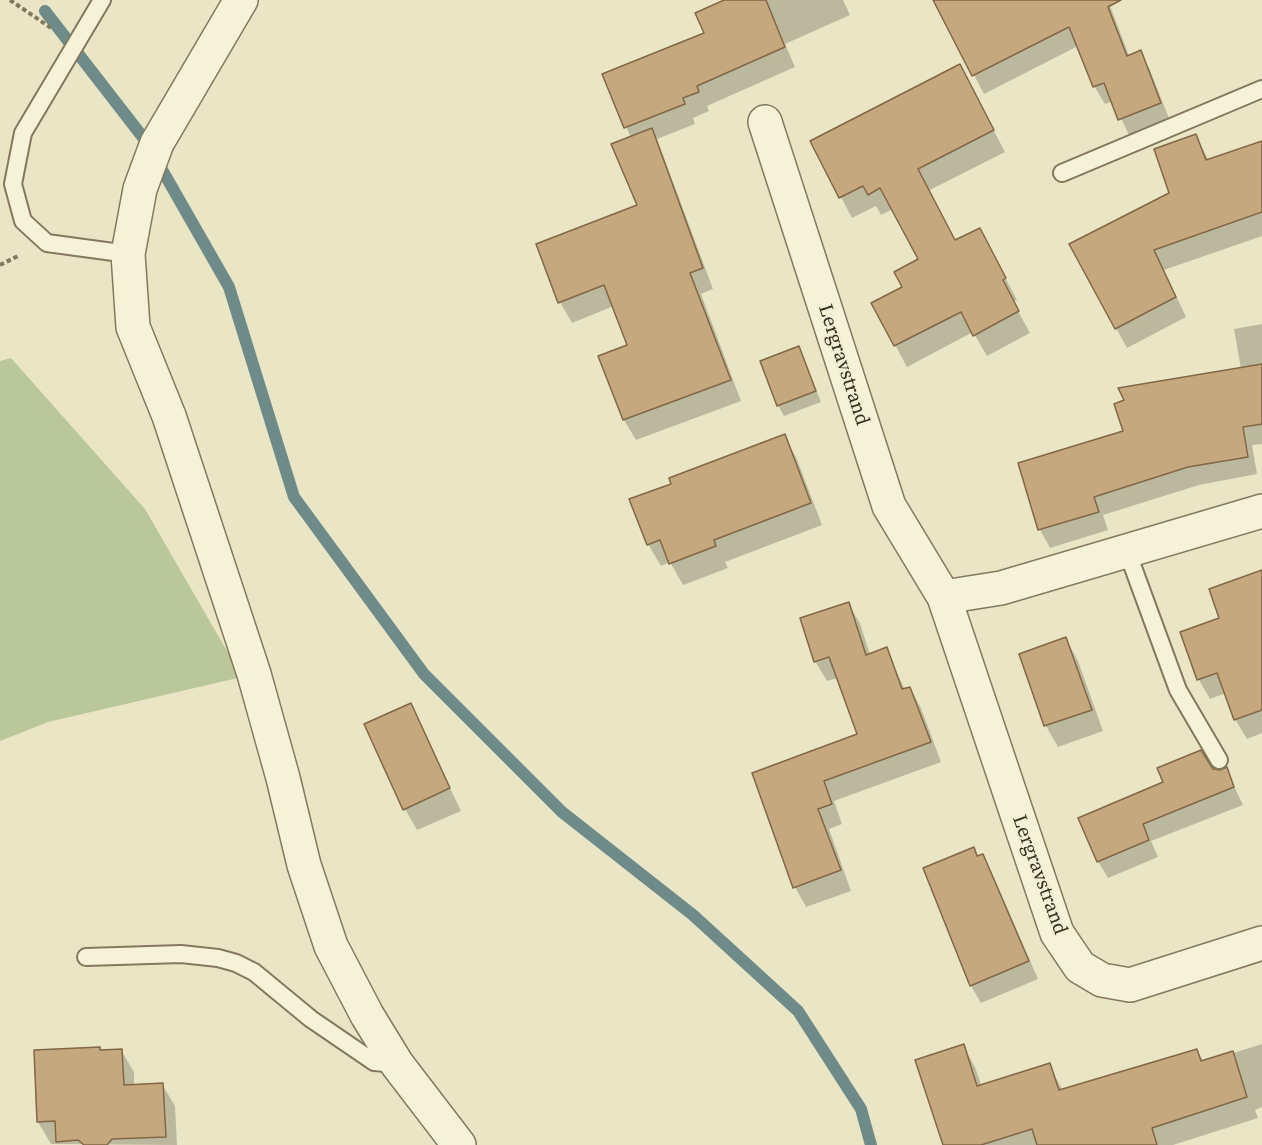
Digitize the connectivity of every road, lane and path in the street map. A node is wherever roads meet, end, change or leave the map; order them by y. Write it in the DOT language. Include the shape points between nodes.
graph roads {
  1 [pos="10,0"];
  2 [pos="102,0"];
  3 [pos="241,0"];
  4 [pos="51,28"];
  5 [pos="1262,90"];
  6 [pos="765,122"];
  7 [pos="1062,173"];
  8 [pos="128,254"];
  9 [pos="1262,511"];
  10 [pos="1142,547"];
  11 [pos="945,597"];
  12 [pos="1219,760"];
  13 [pos="1262,943"];
  14 [pos="86,957"];
  15 [pos="397,1064"];
  16 [pos="459,1145"];
  1 -- 4 [label="path"];
  2 -- 8 [label="lane" via="23,133 13,183 23,221 47,243"];
  3 -- 8 [label="street" via="157,143 140,189"];
  5 -- 7 [label="lane"];
  6 -- 11 [label="street, Lergravstrand" via="889,506"];
  8 -- 15 [label="street" via="133,327 169,416 254,674 304,865 327,936"];
  9 -- 10 [label="street"];
  10 -- 11 [label="street" via="1001,588"];
  10 -- 12 [label="lane" via="1178,690"];
  11 -- 13 [label="street, Lergravstrand" via="1057,933 1080,967 1101,980 1130,985"];
  14 -- 15 [label="lane" via="181,954 236,963 254,972 310,1019 374,1062"];
  15 -- 16 [label="street"];
}
